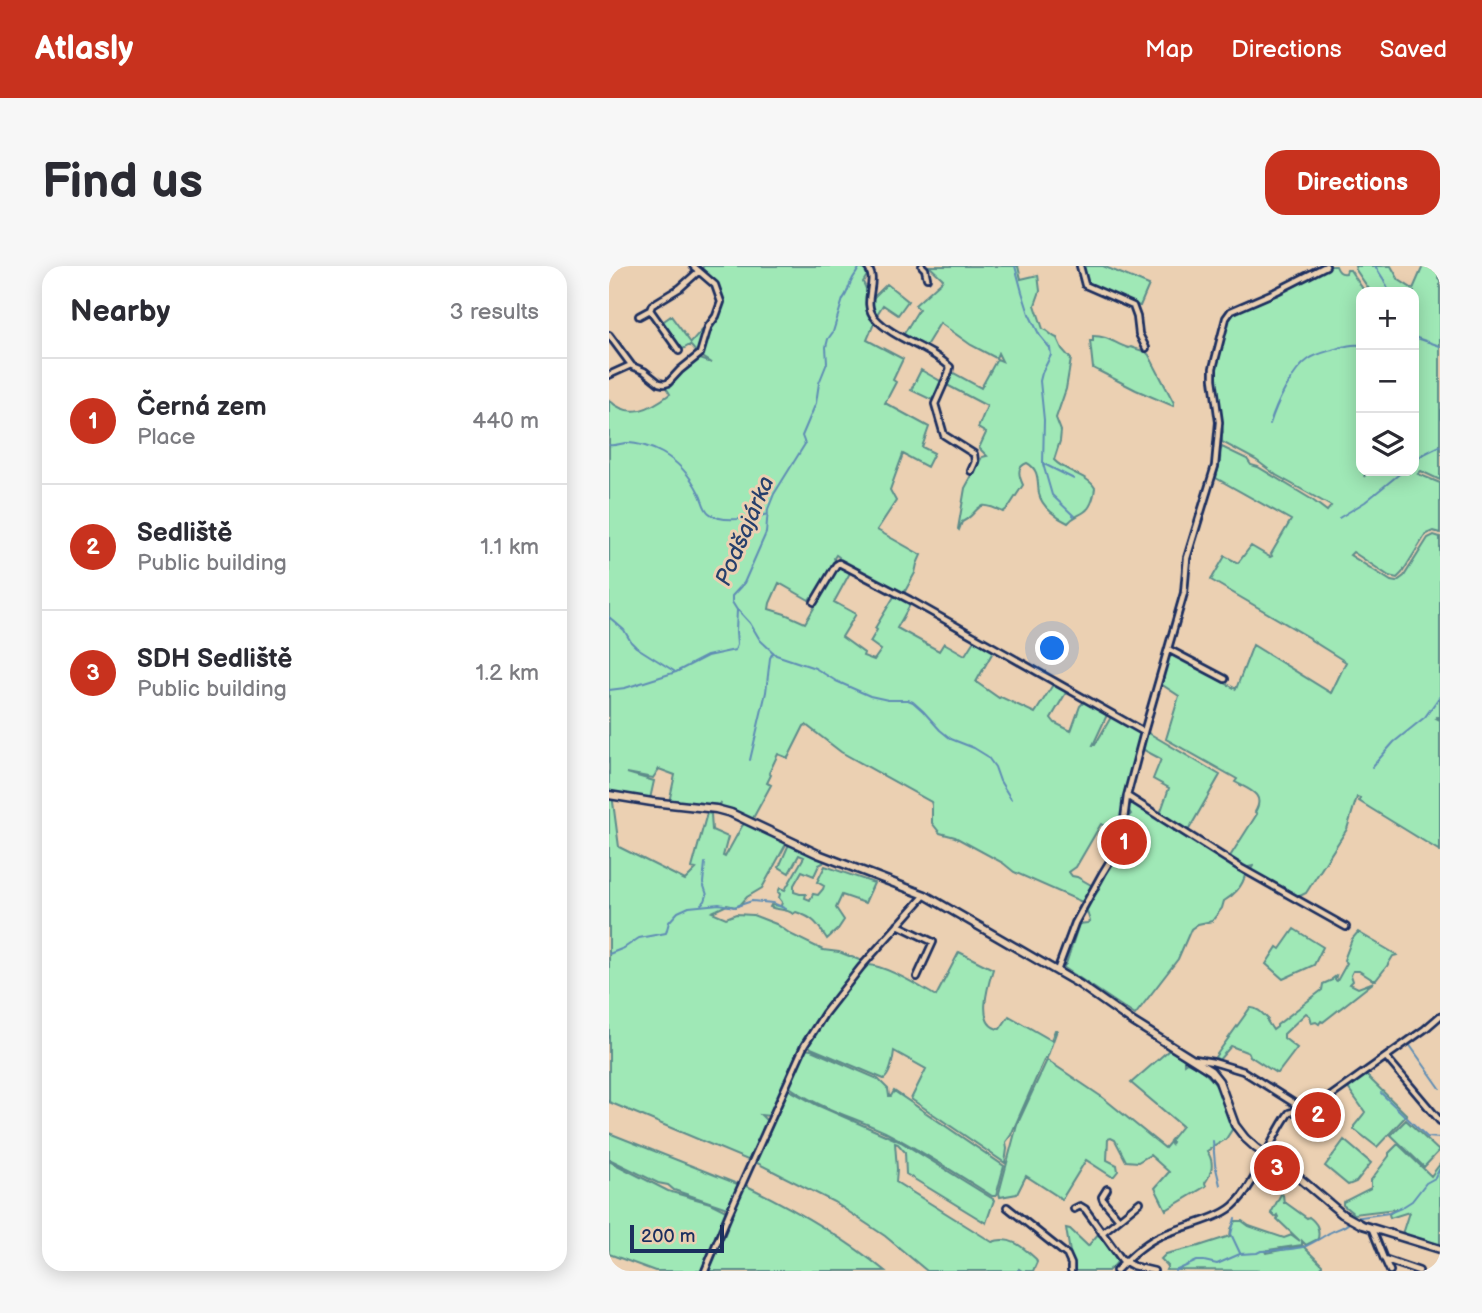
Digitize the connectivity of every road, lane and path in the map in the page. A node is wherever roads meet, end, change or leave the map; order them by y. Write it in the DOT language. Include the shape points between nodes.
graph roads {
  1 [pos="693,266"];
  2 [pos="866,266"];
  3 [pos="922,266"];
  4 [pos="1080,266"];
  5 [pos="1326,266"];
  6 [pos="699,271"];
  7 [pos="927,278"];
  8 [pos="650,310"];
  9 [pos="639,316"];
  10 [pos="609,335"];
  11 [pos="1146,348"];
  12 [pos="679,351"];
  13 [pos="631,365"];
  14 [pos="609,375"];
  15 [pos="971,471"];
  16 [pos="814,602"];
  17 [pos="1168,649"];
  18 [pos="1226,679"];
  19 [pos="1144,732"];
  20 [pos="609,795"];
  21 [pos="1127,796"];
  22 [pos="925,895"];
  23 [pos="898,925"];
  24 [pos="1346,927"];
  25 [pos="1056,971"];
  26 [pos="917,976"];
  27 [pos="1440,1016"];
  28 [pos="1386,1058"];
  29 [pos="1194,1059"];
  30 [pos="1301,1108"];
  31 [pos="1440,1121"];
  32 [pos="1265,1154"];
  33 [pos="1107,1189"];
  34 [pos="1140,1202"];
  35 [pos="1007,1207"];
  36 [pos="1074,1209"];
  37 [pos="1119,1219"];
  38 [pos="1372,1228"];
  39 [pos="1102,1233"];
  40 [pos="1440,1249"];
  41 [pos="1384,1259"];
  42 [pos="1125,1262"];
  43 [pos="705,1271"];
  44 [pos="1071,1271"];
  45 [pos="1116,1271"];
  46 [pos="1154,1271"];
  47 [pos="1390,1271"];
  48 [pos="1419,1271"];
  1 -- 6 [label="street"];
  2 -- 15 [label="street" via="873,278 868,296 874,317 950,367 935,404 944,435 974,454"];
  3 -- 7 [label="street"];
  4 -- 11 [label="street" via="1085,285 1133,306"];
  5 -- 17 [label="street" via="1231,311 1226,318 1213,368 1219,422 1215,466 1187,558 1184,593"];
  6 -- 8 [label="street"];
  6 -- 13 [label="street" via="715,285 720,302 700,354 664,384"];
  8 -- 9 [label="street"];
  8 -- 12 [label="street"];
  10 -- 13 [label="street"];
  13 -- 14 [label="street"];
  16 -- 19 [label="street" via="839,563"];
  17 -- 18 [label="street"];
  17 -- 19 [label="street"];
  19 -- 21 [label="street"];
  20 -- 22 [label="main road" via="731,813 818,854"];
  21 -- 24 [label="street"];
  21 -- 25 [label="street" via="1121,843 1075,923"];
  22 -- 23 [label="street"];
  22 -- 25 [label="main road"];
  23 -- 26 [label="street" via="933,942"];
  23 -- 43 [label="street" via="830,1006 804,1046"];
  25 -- 29 [label="main road"];
  27 -- 28 [label="street"];
  28 -- 30 [label="street" via="1321,1104"];
  28 -- 31 [label="street"];
  29 -- 30 [label="street" via="1243,1071"];
  29 -- 32 [label="main road" via="1216,1076 1238,1130"];
  30 -- 32 [label="street" via="1287,1116"];
  32 -- 38 [label="main road" via="1351,1220"];
  32 -- 42 [label="street" via="1242,1197 1228,1210 1158,1237"];
  33 -- 37 [label="street" via="1103,1200"];
  34 -- 37 [label="street"];
  35 -- 44 [label="street" via="1067,1255"];
  36 -- 39 [label="street" via="1083,1207"];
  37 -- 39 [label="street"];
  38 -- 40 [label="main road"];
  38 -- 41 [label="street"];
  39 -- 42 [label="street"];
  41 -- 47 [label="street"];
  41 -- 48 [label="street"];
  42 -- 45 [label="street"];
  42 -- 46 [label="street"];
}
